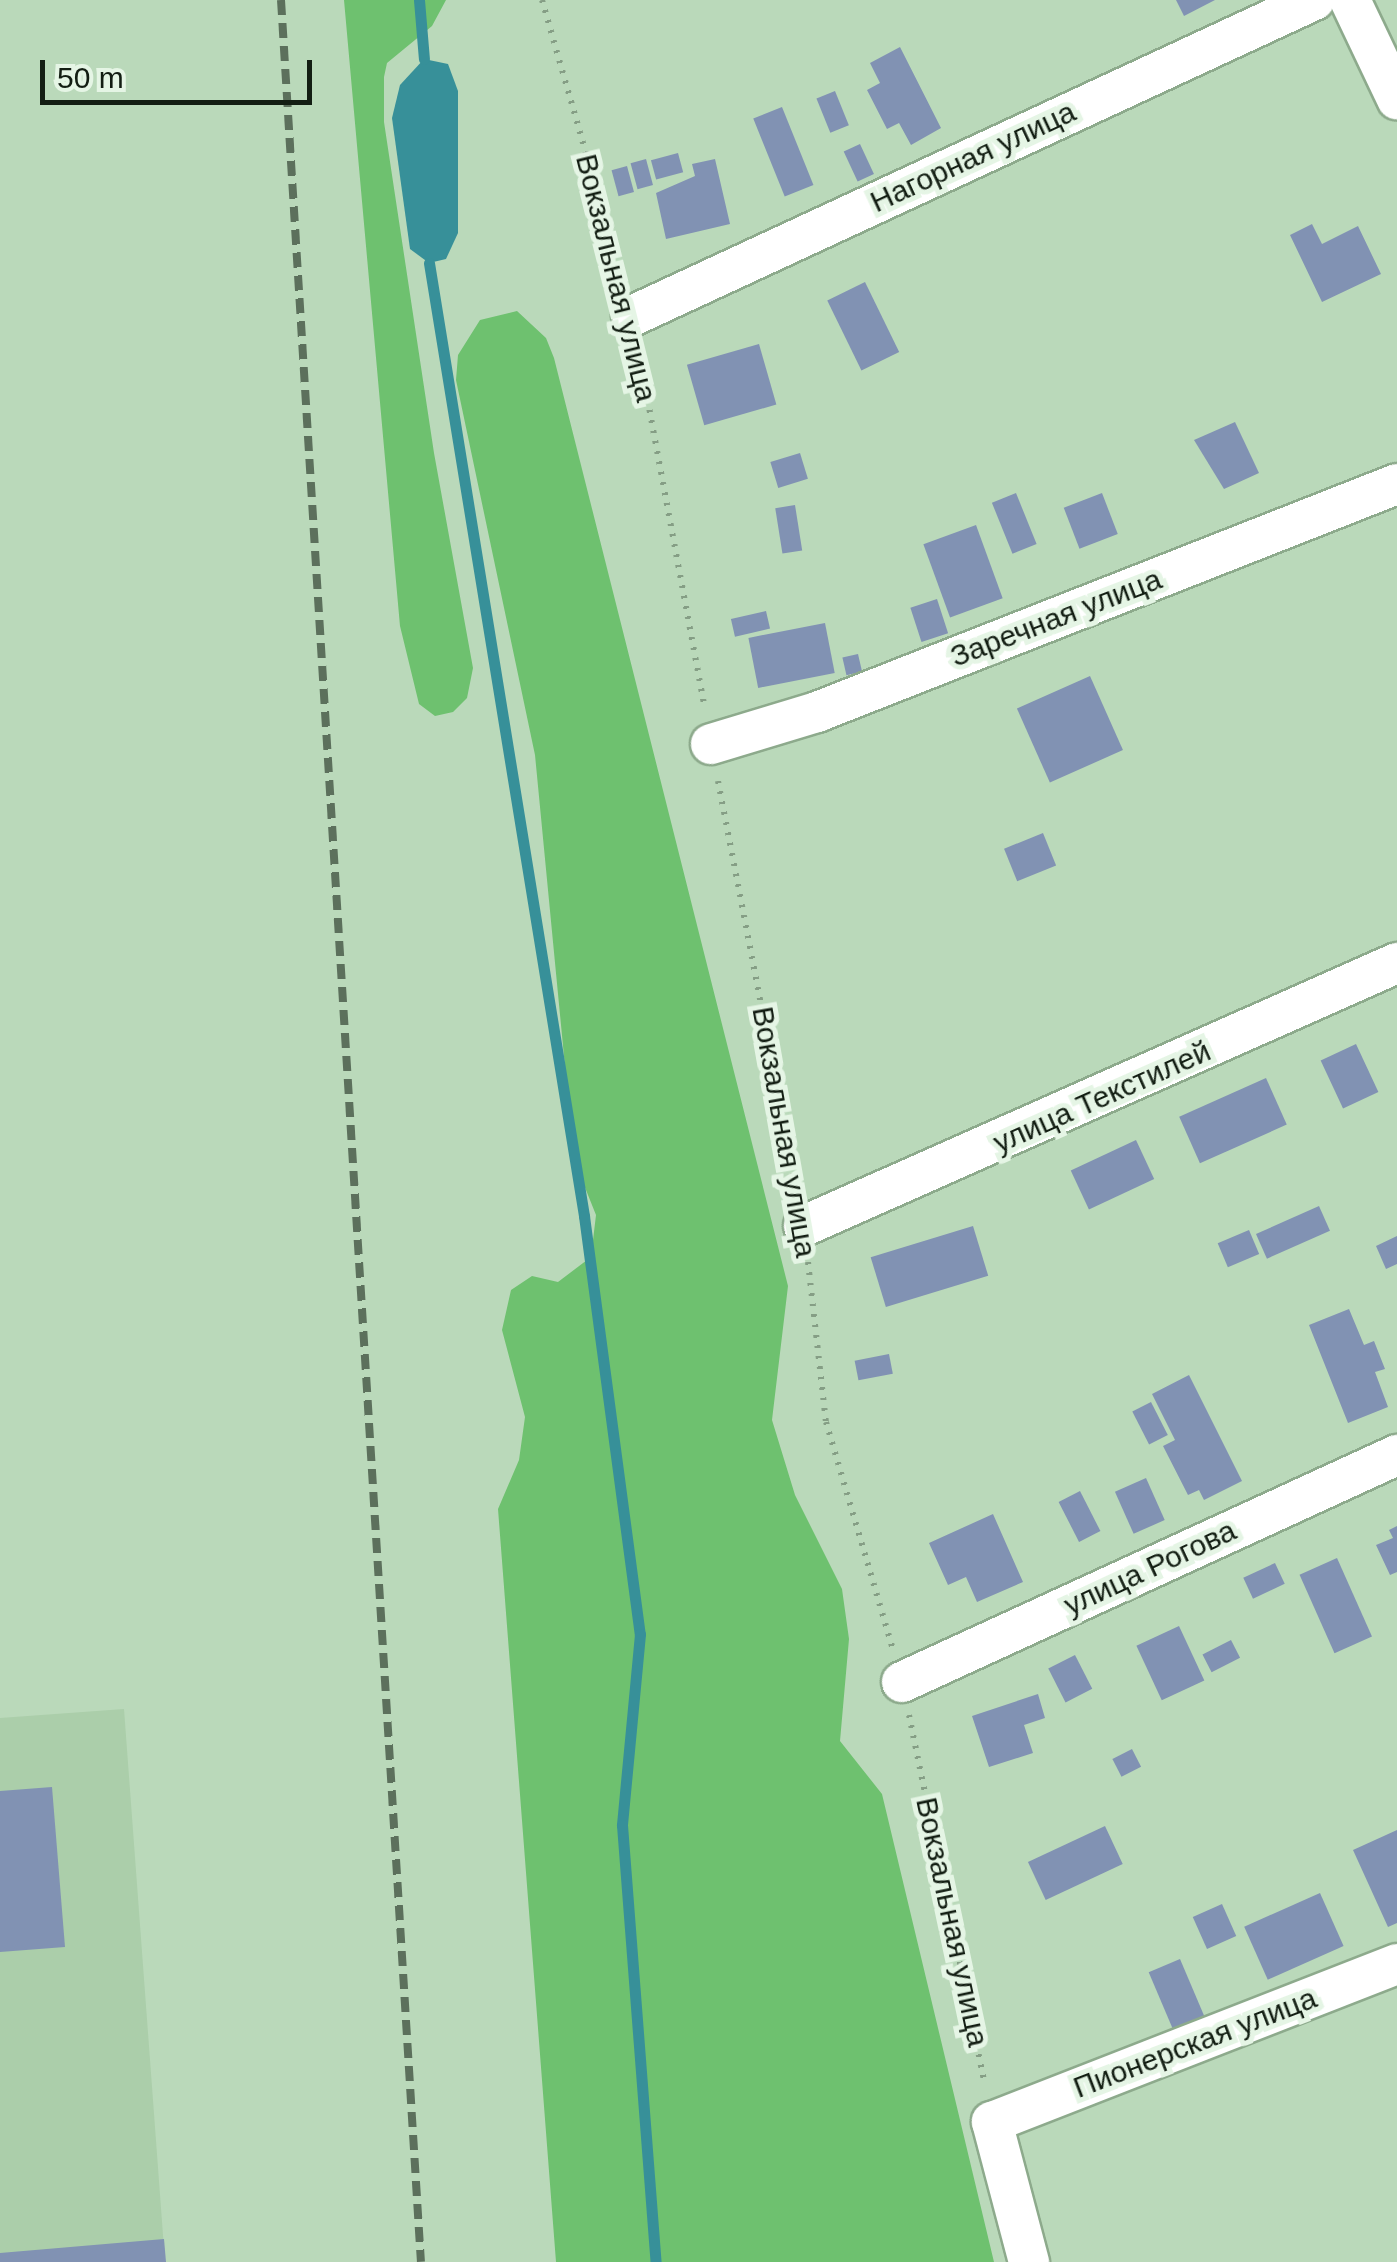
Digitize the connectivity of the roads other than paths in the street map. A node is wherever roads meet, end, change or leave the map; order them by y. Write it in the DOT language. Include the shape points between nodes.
graph roads {
  1 [pos="1314,0"];
  2 [pos="1350,0"];
  3 [pos="1397,99"];
  4 [pos="632,316"];
  5 [pos="1397,484"];
  6 [pos="711,744"];
  7 [pos="1397,963"];
  8 [pos="804,1226"];
  9 [pos="1397,1454"];
  10 [pos="902,1682"];
  11 [pos="1397,1964"];
  12 [pos="1029,2262"];
  1 -- 4 [label="street, Нагорная улица"];
  2 -- 3 [label="street"];
  5 -- 6 [label="street, Заречная улица" via="817,712"];
  7 -- 8 [label="street, улица Текстилей"];
  9 -- 10 [label="street, улица Рогова"];
  11 -- 12 [label="street, Пионерская улица" via="992,2122"];
}
